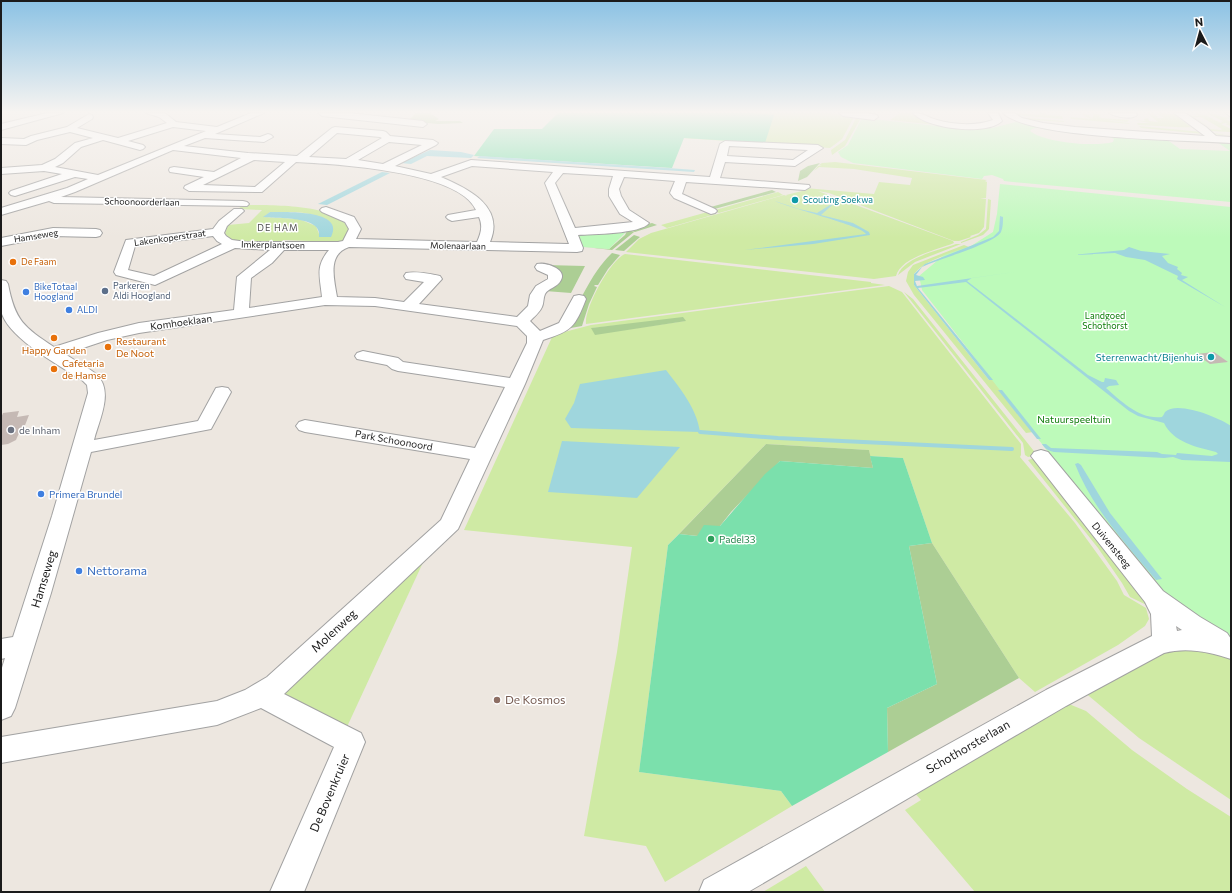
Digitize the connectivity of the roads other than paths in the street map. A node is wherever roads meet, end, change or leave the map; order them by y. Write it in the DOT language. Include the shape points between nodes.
graph roads {
  1 [pos="66,155"];
  2 [pos="154,155"];
  3 [pos="242,155"];
  4 [pos="303,155"];
  5 [pos="360,155"];
  6 [pos="410,155"];
  7 [pos="722,155"];
  8 [pos="808,155"];
  9 [pos="254,156"];
  10 [pos="297,159"];
  11 [pos="721,159"];
  12 [pos="347,162"];
  13 [pos="385,167"];
  14 [pos="44,168"];
  15 [pos="1,170"];
  16 [pos="174,170"];
  17 [pos="560,170"];
  18 [pos="76,173"];
  19 [pos="620,173"];
  20 [pos="216,175"];
  21 [pos="433,177"];
  22 [pos="682,177"];
  23 [pos="100,178"];
  24 [pos="714,180"];
  25 [pos="804,187"];
  26 [pos="15,193"];
  27 [pos="41,200"];
  28 [pos="326,210"];
  29 [pos="711,211"];
  30 [pos="1,212"];
  31 [pos="484,212"];
  32 [pos="452,216"];
  33 [pos="218,232"];
  34 [pos="570,232"];
  35 [pos="96,233"];
  36 [pos="1,242"];
  37 [pos="233,244"];
  38 [pos="344,245"];
  39 [pos="281,246"];
  40 [pos="482,246"];
  41 [pos="542,268"];
  42 [pos="410,276"];
  43 [pos="1,284"];
  44 [pos="579,299"];
  45 [pos="330,301"];
  46 [pos="407,307"];
  47 [pos="241,313"];
  48 [pos="5,318"];
  49 [pos="529,330"];
  50 [pos="53,353"];
  51 [pos="363,356"];
  52 [pos="516,384"];
  53 [pos="222,392"];
  54 [pos="305,426"];
  55 [pos="83,448"];
  56 [pos="482,455"];
  57 [pos="1041,456"];
  58 [pos="1154,597"];
  59 [pos="1165,641"];
  60 [pos="12,647"];
  61 [pos="1231,648"];
  62 [pos="262,695"];
  63 [pos="1,708"];
  64 [pos="1,750"];
  65 [pos="287,892"];
  66 [pos="716,892"];
  1 -- 14 [label="street"];
  2 -- 23 [label="street"];
  3 -- 9 [label="street"];
  4 -- 10 [label="street"];
  5 -- 12 [label="street"];
  6 -- 13 [label="street"];
  7 -- 11 [label="street"];
  8 -- 11 [label="street" via="795,163"];
  9 -- 10 [label="street"];
  9 -- 20 [label="street"];
  10 -- 12 [label="street"];
  10 -- 20 [label="street" via="258,190 189,188"];
  11 -- 24 [label="street"];
  12 -- 13 [label="street"];
  13 -- 21 [label="street"];
  14 -- 15 [label="street"];
  14 -- 18 [label="street"];
  16 -- 20 [label="street"];
  17 -- 19 [label="street"];
  17 -- 21 [label="street" via="471,163"];
  17 -- 34 [label="street" via="550,183"];
  18 -- 23 [label="street"];
  18 -- 26 [label="street"];
  19 -- 22 [label="street"];
  19 -- 34 [label="street" via="614,189 615,196 624,212 643,223 631,227"];
  21 -- 31 [label="street" via="457,187 473,199"];
  22 -- 24 [label="street"];
  22 -- 29 [label="street" via="676,193 678,196"];
  23 -- 27 [label="street"];
  24 -- 25 [label="street" via="750,182 750,189 759,192 775,187 776,184"];
  27 -- 30 [label="street"];
  27 -- 33 [label="street, Schoonoorderlaan" via="241,208 220,227"];
  28 -- 38 [label="street" via="350,220 356,229"];
  31 -- 32 [label="street"];
  31 -- 40 [label="street" via="488,223"];
  33 -- 37 [label="street, Imkerplantsoen" via="225,241"];
  33 -- 37 [label="street, Lakenkoperstraat" via="130,243 121,272 155,281"];
  34 -- 40 [label="street, Molenaarlaan" via="577,248"];
  35 -- 36 [label="street, Hamseweg" via="53,232"];
  37 -- 39 [label="street, Imkerplantsoen"];
  38 -- 39 [label="street, Imkerplantsoen"];
  38 -- 40 [label="street, Molenaarlaan"];
  38 -- 45 [label="street" via="328,260 326,266"];
  39 -- 47 [label="street" via="244,277"];
  41 -- 49 [label="street, Molenweg" via="555,273 555,278 537,294"];
  42 -- 46 [label="street" via="435,279"];
  43 -- 48 [label="street, Hamseweg"];
  44 -- 49 [label="street" via="567,325 562,329"];
  45 -- 46 [label="street" via="363,301"];
  45 -- 47 [label="street, Komhoeklaan"];
  46 -- 49 [label="street"];
  47 -- 50 [label="street, Komhoeklaan" via="123,331"];
  48 -- 50 [label="street, Hamseweg"];
  49 -- 52 [label="street, Molenweg" via="535,344"];
  50 -- 55 [label="street, Hamseweg" via="94,381 98,389"];
  51 -- 52 [label="street" via="392,361 398,366"];
  52 -- 56 [label="street, Molenweg"];
  53 -- 55 [label="street" via="205,425"];
  54 -- 56 [label="street, Park Schoonoord"];
  55 -- 60 [label="street, Hamseweg"];
  56 -- 62 [label="street, Molenweg" via="450,524 276,685"];
  57 -- 58 [label="street, Duivensteeg"];
  58 -- 59 [label="street, Duivensteeg" via="1163,614"];
  58 -- 61 [label="street" via="1191,624"];
  59 -- 61 [label="street, Schothorsterlaan" via="1195,640"];
  59 -- 66 [label="street, Schothorsterlaan" via="1056,698"];
  60 -- 63 [label="street, Hamseweg"];
  62 -- 64 [label="street, Molenweg" via="240,706 217,713"];
  62 -- 65 [label="street, De Bovenkruier" via="351,742"];
}
